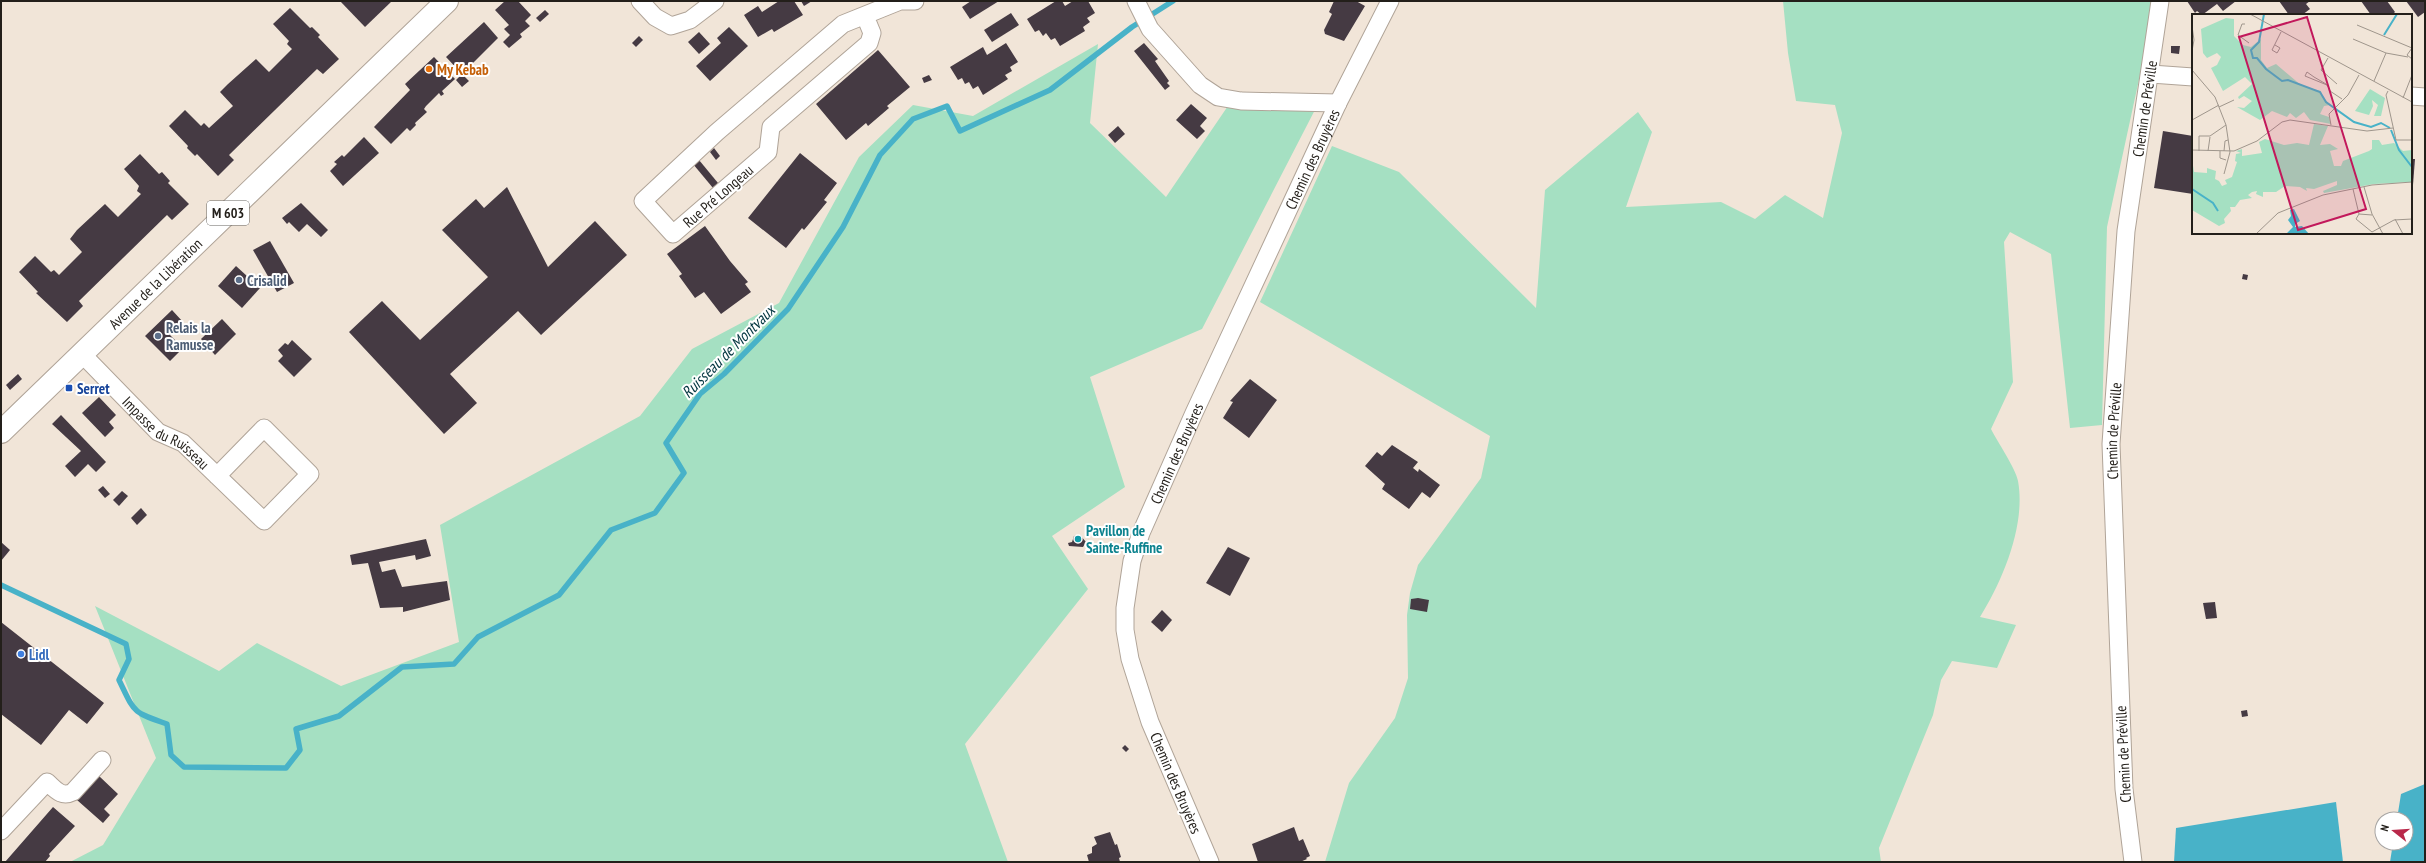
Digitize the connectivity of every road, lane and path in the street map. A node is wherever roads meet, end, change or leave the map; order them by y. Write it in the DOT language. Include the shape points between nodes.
graph roads {
  1 [pos="447,1"];
  2 [pos="640,1"];
  3 [pos="715,1"];
  4 [pos="915,1"];
  5 [pos="1136,1"];
  6 [pos="1390,1"];
  7 [pos="2160,1"];
  8 [pos="865,16"];
  9 [pos="2150,74"];
  10 [pos="2192,77"];
  11 [pos="2412,96"];
  12 [pos="2425,97"];
  13 [pos="1338,103"];
  14 [pos="82,354"];
  15 [pos="1,432"];
  16 [pos="217,476"];
  17 [pos="102,760"];
  18 [pos="1,831"];
  19 [pos="1210,862"];
  20 [pos="2133,862"];
  1 -- 14 [label="main road, Avenue de la Libération / M 603"];
  2 -- 3 [label="street" via="655,17 671,26 690,20"];
  4 -- 8 [label="street, Rue Pré Longeau" via="900,2"];
  5 -- 13 [label="street" via="1150,29 1200,85 1218,97 1241,101"];
  6 -- 13 [label="street, Chemin des Bruyères"];
  7 -- 9 [label="street, Chemin de Préville"];
  8 -- 8 [label="street, Rue Pré Longeau" via="843,24 717,132 643,201 673,234 768,152 771,127 869,43 872,33"];
  9 -- 10 [label="street"];
  9 -- 20 [label="street, Chemin de Préville" via="2126,231 2111,444 2124,789"];
  11 -- 12 [label="street"];
  13 -- 19 [label="street, Chemin des Bruyères" via="1141,533 1127,585 1125,630 1130,659 1150,722"];
  14 -- 15 [label="main road, Avenue de la Libération / M 603"];
  14 -- 16 [label="street, Impasse du Ruisseau" via="158,432 183,443"];
  16 -- 16 [label="street, Impasse du Ruisseau" via="264,521 310,474 264,428"];
  17 -- 18 [label="street" via="73,792 67,795 60,794 47,782"];
}
